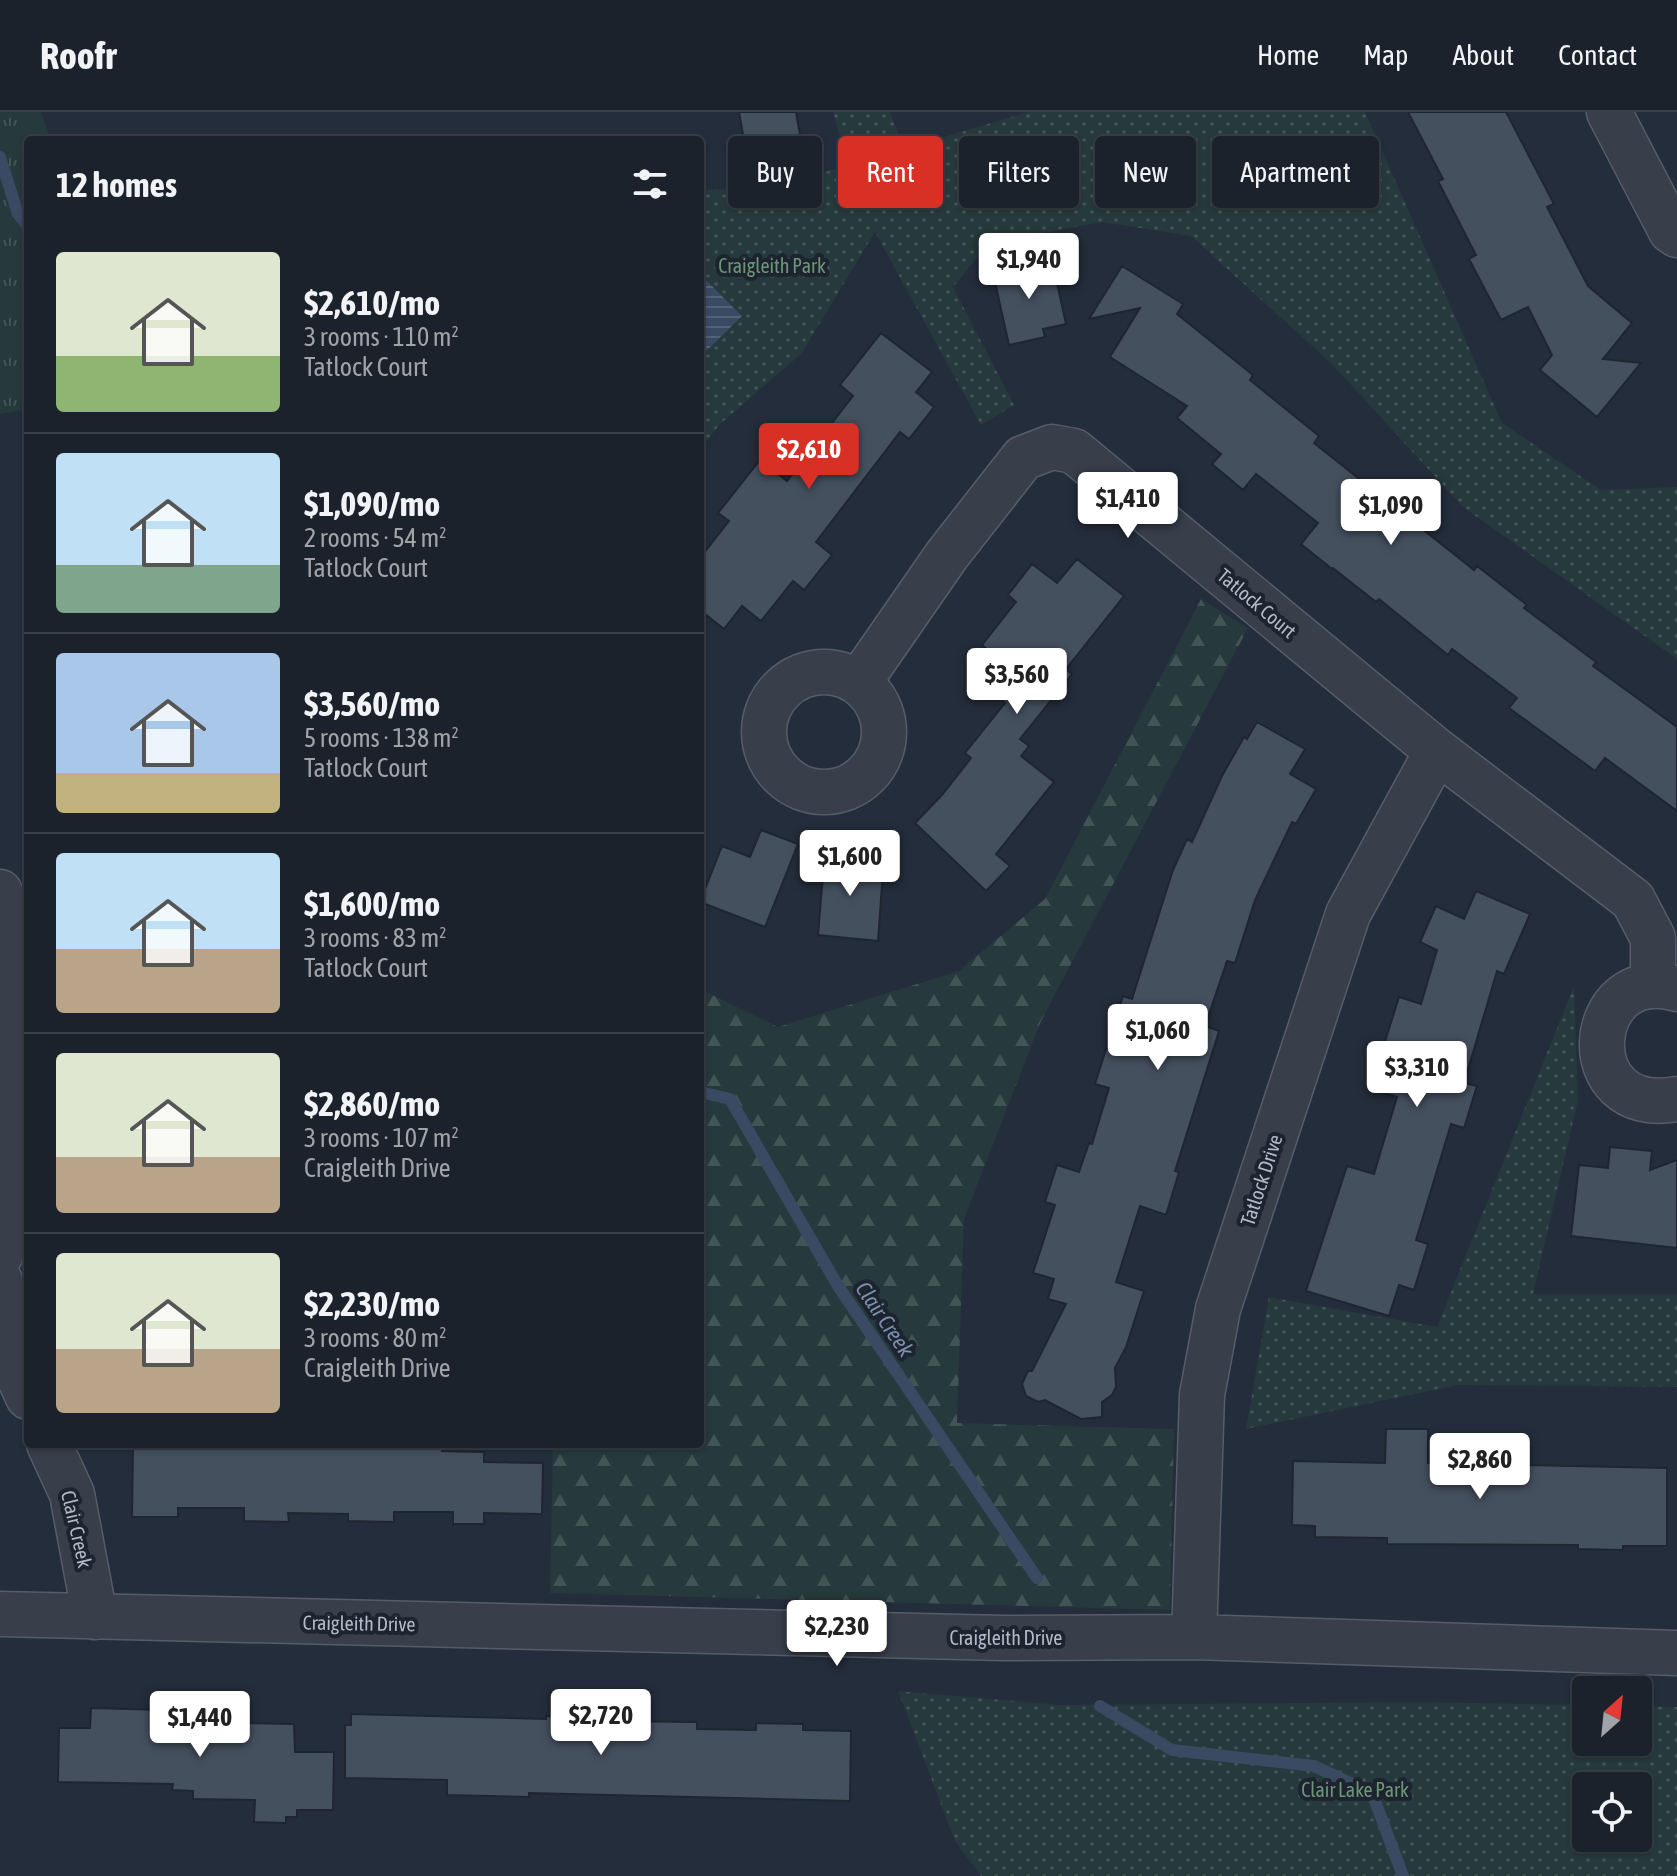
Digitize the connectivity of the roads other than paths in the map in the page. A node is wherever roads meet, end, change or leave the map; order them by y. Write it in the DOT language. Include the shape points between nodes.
graph roads {
  1 [pos="1609,112"];
  2 [pos="1677,235"];
  3 [pos="859,682"];
  4 [pos="1437,751"];
  5 [pos="0,892"];
  6 [pos="1665,987"];
  7 [pos="1677,1099"];
  8 [pos="17,1112"];
  9 [pos="0,1256"];
  10 [pos="0,1281"];
  11 [pos="24,1388"];
  12 [pos="51,1448"];
  13 [pos="0,1614"];
  14 [pos="95,1617"];
  15 [pos="1194,1637"];
  16 [pos="1677,1653"];
  1 -- 2 [label="street"];
  3 -- 4 [label="street, Tatlock Court" via="947,555 1023,458 1052,447 1074,451"];
  4 -- 6 [label="street, Tatlock Court" via="1633,900 1653,938"];
  4 -- 15 [label="street, Tatlock Drive" via="1348,914 1218,1309 1202,1395"];
  5 -- 8 [label="street" via="18,946"];
  6 -- 7 [label="street, Tatlock Court" via="1634,991 1617,1002 1605,1019 1602,1059 1610,1077 1634,1097 1659,1103"];
  8 -- 9 [label="street"];
  10 -- 11 [label="street"];
  12 -- 14 [label="street, Clair Creek" via="72,1494"];
  13 -- 14 [label="street, Craigleith Drive"];
  14 -- 15 [label="street, Craigleith Drive" via="1003,1638"];
  15 -- 16 [label="street, Craigleith Drive"];
}
